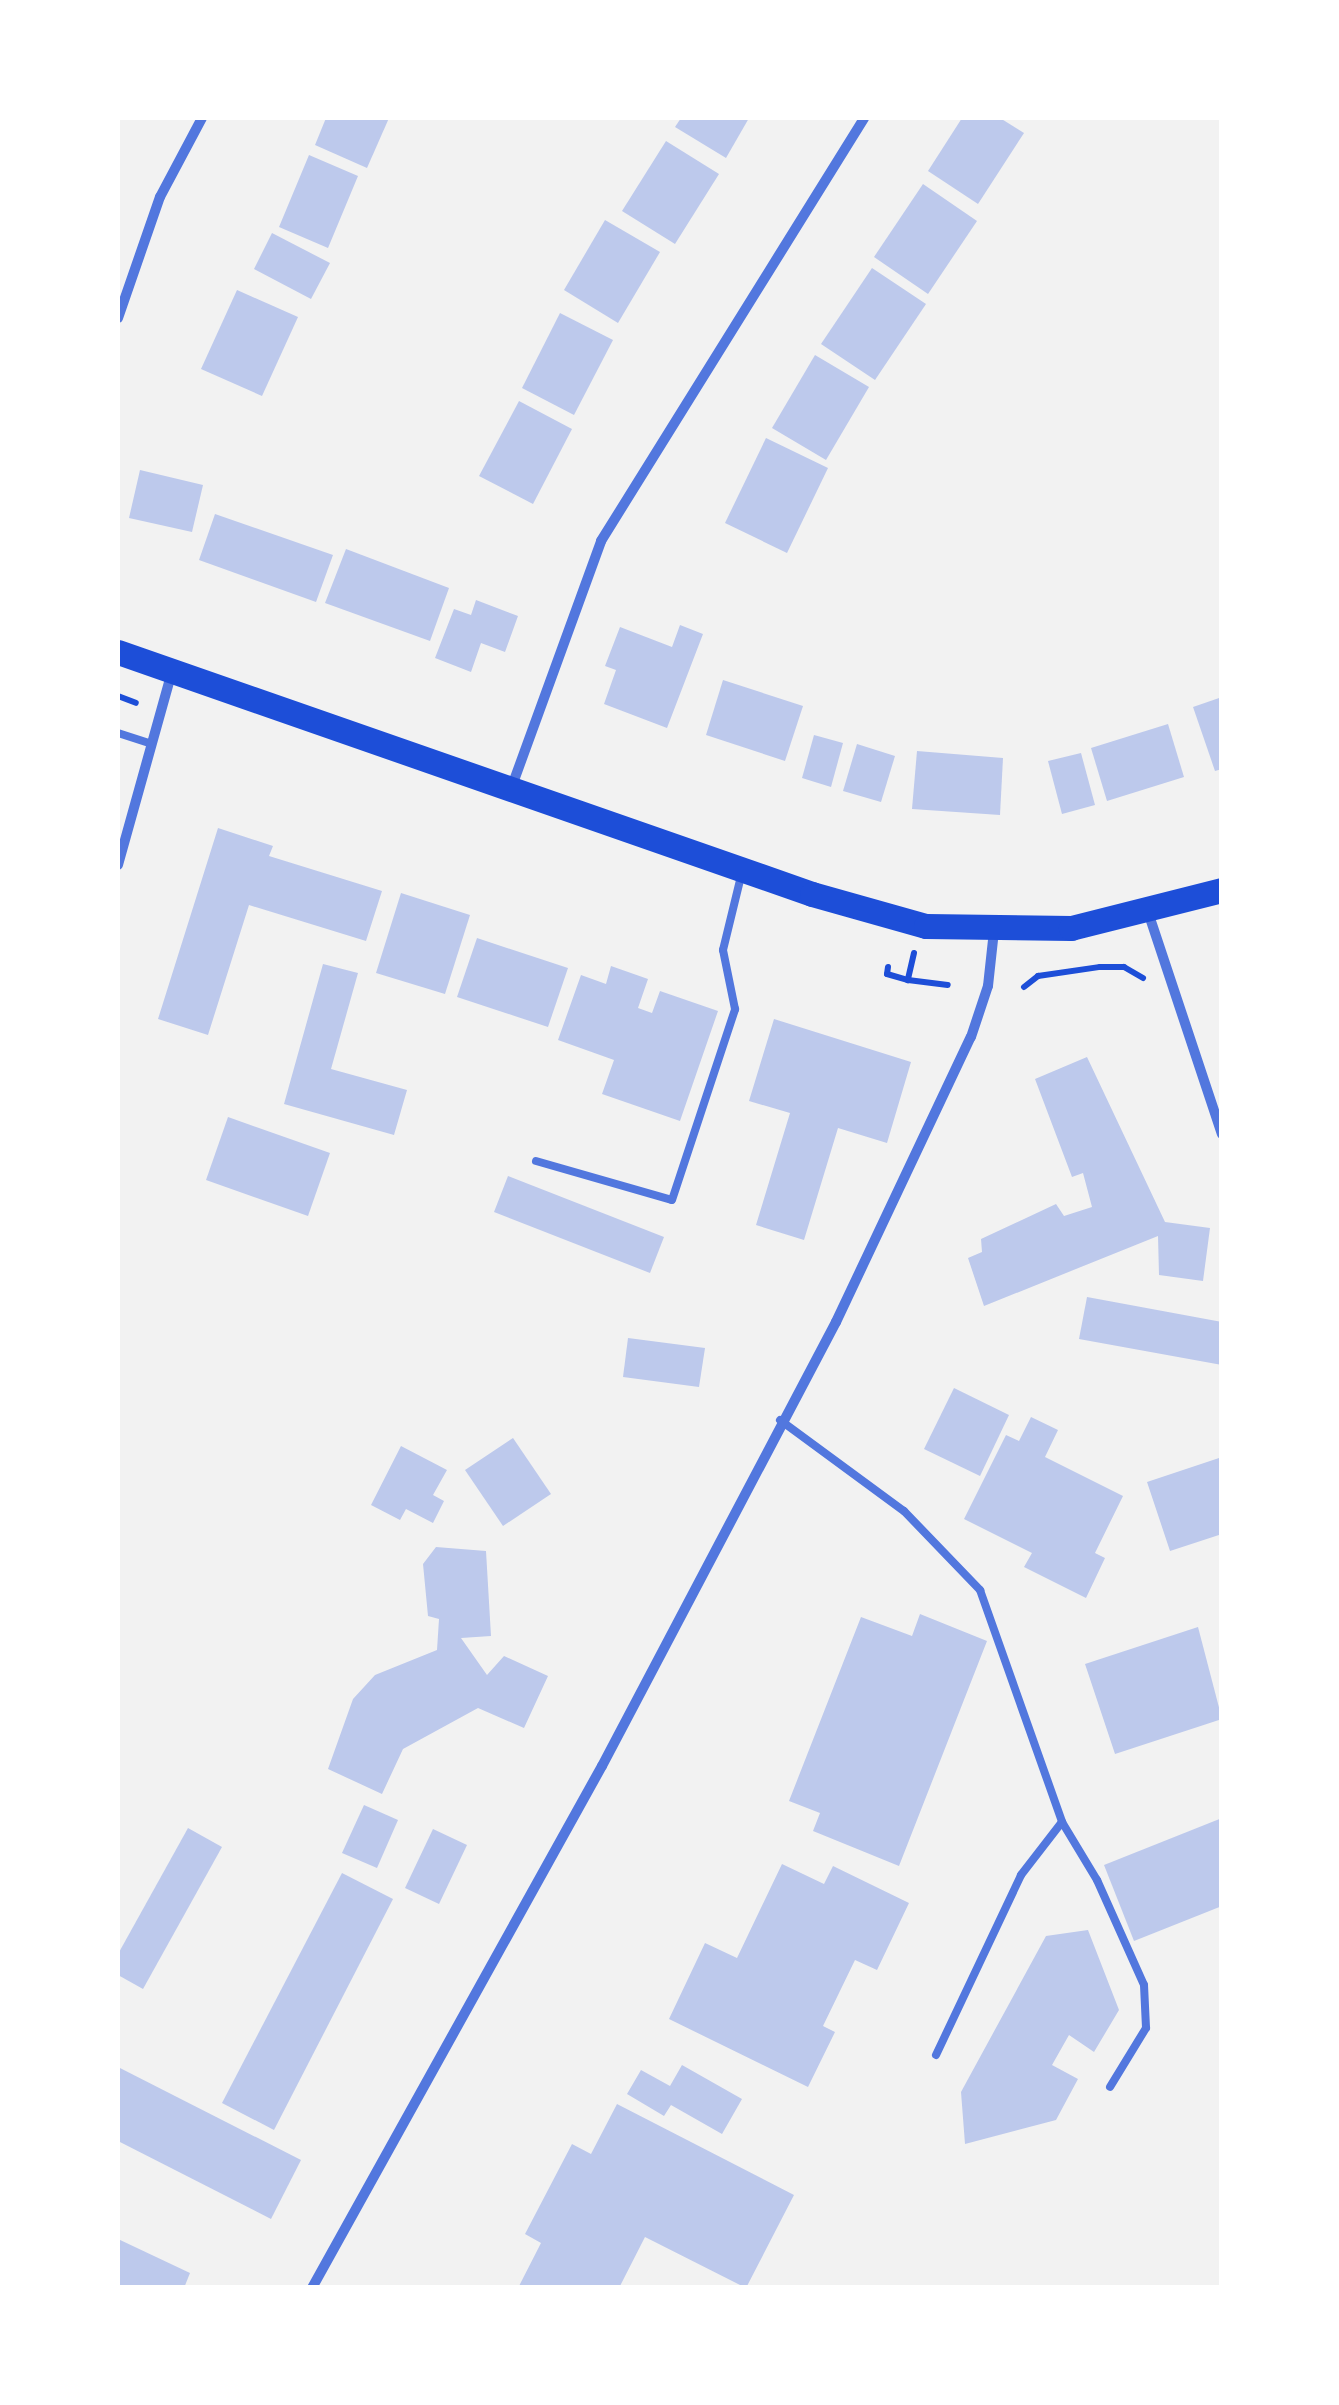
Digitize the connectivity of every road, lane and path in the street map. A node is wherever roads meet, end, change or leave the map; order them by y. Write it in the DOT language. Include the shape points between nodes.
graph roads {
  1 [pos="202,118"];
  2 [pos="864,118"];
  3 [pos="118,318"];
  4 [pos="118,652"];
  5 [pos="172,670"];
  6 [pos="118,733"];
  7 [pos="151,744"];
  8 [pos="512,786"];
  9 [pos="118,865"];
  10 [pos="744,868"];
  11 [pos="1222,890"];
  12 [pos="1148,912"];
  13 [pos="994,931"];
  14 [pos="888,967"];
  15 [pos="1163,972"];
  16 [pos="948,986"];
  17 [pos="1024,987"];
  18 [pos="1222,1134"];
  19 [pos="536,1161"];
  20 [pos="780,1420"];
  21 [pos="1062,1822"];
  22 [pos="936,2055"];
  23 [pos="1110,2088"];
  24 [pos="312,2288"];
  1 -- 3 [label="street" via="160,198"];
  2 -- 8 [label="street" via="601,542"];
  4 -- 5 [label="main road"];
  5 -- 7 [label="street"];
  5 -- 8 [label="main road"];
  6 -- 7 [label="lane"];
  7 -- 9 [label="street"];
  8 -- 10 [label="main road"];
  10 -- 13 [label="main road" via="919,924"];
  10 -- 19 [label="lane" via="723,950 735,1009 672,1200"];
  11 -- 12 [label="main road"];
  12 -- 13 [label="main road" via="1070,928"];
  12 -- 15 [label="street"];
  13 -- 20 [label="street" via="988,986 971,1037 836,1322"];
  14 -- 16 [label="path" via="888,974"];
  15 -- 17 [label="path" via="1138,979 1124,966 1072,970 1038,976"];
  15 -- 18 [label="street"];
  20 -- 21 [label="lane" via="904,1511 980,1590"];
  20 -- 24 [label="street" via="602,1766"];
  21 -- 22 [label="lane" via="1005,1905"];
  21 -- 23 [label="lane" via="1097,1880 1144,1985 1146,2028"];
}
